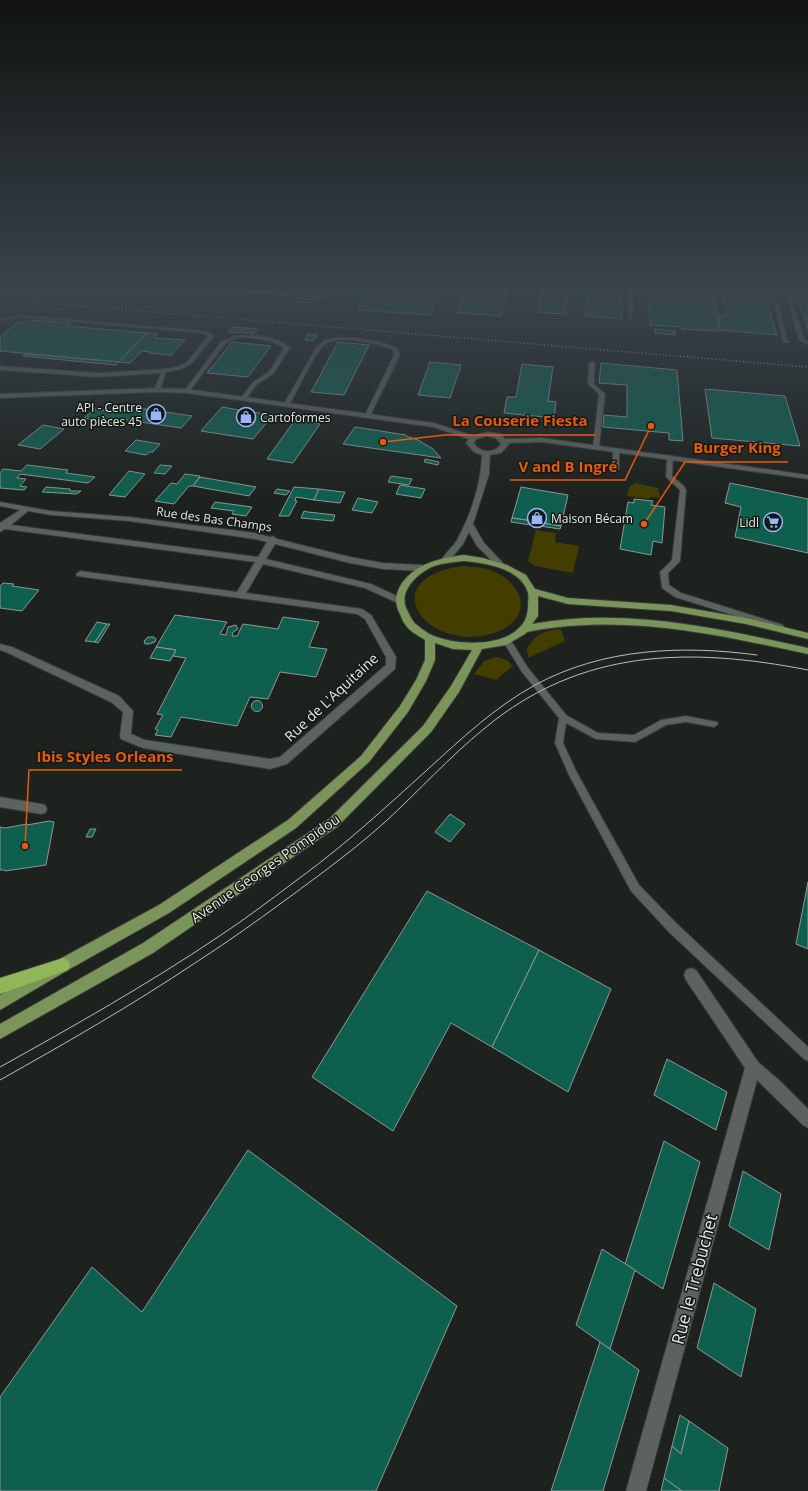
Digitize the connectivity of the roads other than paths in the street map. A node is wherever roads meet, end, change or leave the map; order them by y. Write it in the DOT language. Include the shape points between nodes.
graph roads {
  1 [pos="191,361"];
  2 [pos="209,361"];
  3 [pos="279,361"];
  4 [pos="311,361"];
  5 [pos="394,361"];
  6 [pos="592,363"];
  7 [pos="0,368"];
  8 [pos="164,371"];
  9 [pos="157,390"];
  10 [pos="187,391"];
  11 [pos="0,396"];
  12 [pos="244,398"];
  13 [pos="287,404"];
  14 [pos="368,415"];
  15 [pos="473,438"];
  16 [pos="504,441"];
  17 [pos="596,447"];
  18 [pos="616,450"];
  19 [pos="486,453"];
  20 [pos="670,457"];
  21 [pos="616,469"];
  22 [pos="808,477"];
  23 [pos="0,504"];
  24 [pos="26,509"];
  25 [pos="470,524"];
  26 [pos="1,527"];
  27 [pos="273,539"];
  28 [pos="446,559"];
  29 [pos="259,560"];
  30 [pos="500,564"];
  31 [pos="422,568"];
  32 [pos="80,574"];
  33 [pos="532,591"];
  34 [pos="240,595"];
  35 [pos="400,602"];
  36 [pos="524,629"];
  37 [pos="808,636"];
  38 [pos="430,638"];
  39 [pos="507,640"];
  40 [pos="0,647"];
  41 [pos="478,647"];
  42 [pos="808,651"];
  43 [pos="563,717"];
  44 [pos="714,724"];
  45 [pos="0,802"];
  46 [pos="41,809"];
  47 [pos="63,965"];
  48 [pos="691,975"];
  49 [pos="0,986"];
  50 [pos="0,1003"];
  51 [pos="0,1032"];
  52 [pos="808,1055"];
  53 [pos="753,1067"];
  54 [pos="808,1120"];
  55 [pos="636,1491"];
  1 -- 8 [label="lane" via="179,368"];
  2 -- 10 [label="lane"];
  3 -- 12 [label="lane" via="271,373 255,383"];
  4 -- 13 [label="lane"];
  5 -- 14 [label="lane"];
  6 -- 17 [label="lane" via="591,384 602,394"];
  7 -- 8 [label="lane" via="99,375"];
  8 -- 9 [label="lane"];
  9 -- 10 [label="street"];
  9 -- 11 [label="street"];
  10 -- 12 [label="street"];
  12 -- 13 [label="street"];
  13 -- 14 [label="street"];
  14 -- 15 [label="street" via="434,425"];
  15 -- 16 [label="street" via="493,435"];
  15 -- 19 [label="street" via="470,443 473,448"];
  16 -- 17 [label="street" via="542,440"];
  16 -- 19 [label="street" via="505,446 500,451"];
  17 -- 18 [label="street"];
  18 -- 20 [label="street"];
  18 -- 21 [label="lane"];
  19 -- 25 [label="street" via="485,474"];
  20 -- 22 [label="street"];
  20 -- 37 [label="lane" via="669,477 683,490 676,561 664,572 665,586 678,595"];
  23 -- 24 [label="street, Rue des Bas Champs"];
  24 -- 26 [label="street"];
  24 -- 27 [label="street, Rue des Bas Champs" via="129,519"];
  25 -- 28 [label="street"];
  25 -- 30 [label="street" via="480,544"];
  26 -- 29 [label="street"];
  27 -- 29 [label="street"];
  27 -- 31 [label="street, Rue des Bas Champs" via="350,560 383,566"];
  28 -- 30 [label="main road" via="482,559"];
  28 -- 31 [label="main road"];
  29 -- 34 [label="street"];
  29 -- 35 [label="street" via="368,586"];
  30 -- 33 [label="main road" via="524,580"];
  31 -- 35 [label="main road" via="410,577 402,588"];
  32 -- 34 [label="street, Rue de L'Aquitaine"];
  33 -- 36 [label="main road" via="536,604 533,617"];
  33 -- 37 [label="main road" via="568,601 671,608 746,621"];
  34 -- 40 [label="street, Rue de L'Aquitaine" via="359,611 368,617 391,657 391,666 283,761 270,764 143,744 125,736 128,711 115,699 9,648"];
  35 -- 38 [label="main road" via="408,622"];
  36 -- 39 [label="main road"];
  36 -- 42 [label="main road" via="565,622 600,620 644,623 711,632"];
  38 -- 41 [label="main road" via="445,644"];
  38 -- 47 [label="main road, Avenue Georges Pompidou" via="430,660 421,681 404,709 365,759 292,824 164,909"];
  39 -- 41 [label="main road"];
  39 -- 43 [label="lane" via="525,670"];
  41 -- 51 [label="main road, Avenue Georges Pompidou" via="455,689 427,729 333,823 148,948"];
  43 -- 44 [label="lane" via="596,736 635,739 664,722 686,719"];
  43 -- 52 [label="lane" via="560,743 572,772 635,888 673,928"];
  45 -- 46 [label="street"];
  47 -- 49 [label="highway"];
  47 -- 50 [label="main road, Avenue Georges Pompidou"];
  48 -- 53 [label="street"];
  53 -- 54 [label="street"];
  53 -- 55 [label="street, Rue le Trebuchet"];
}
